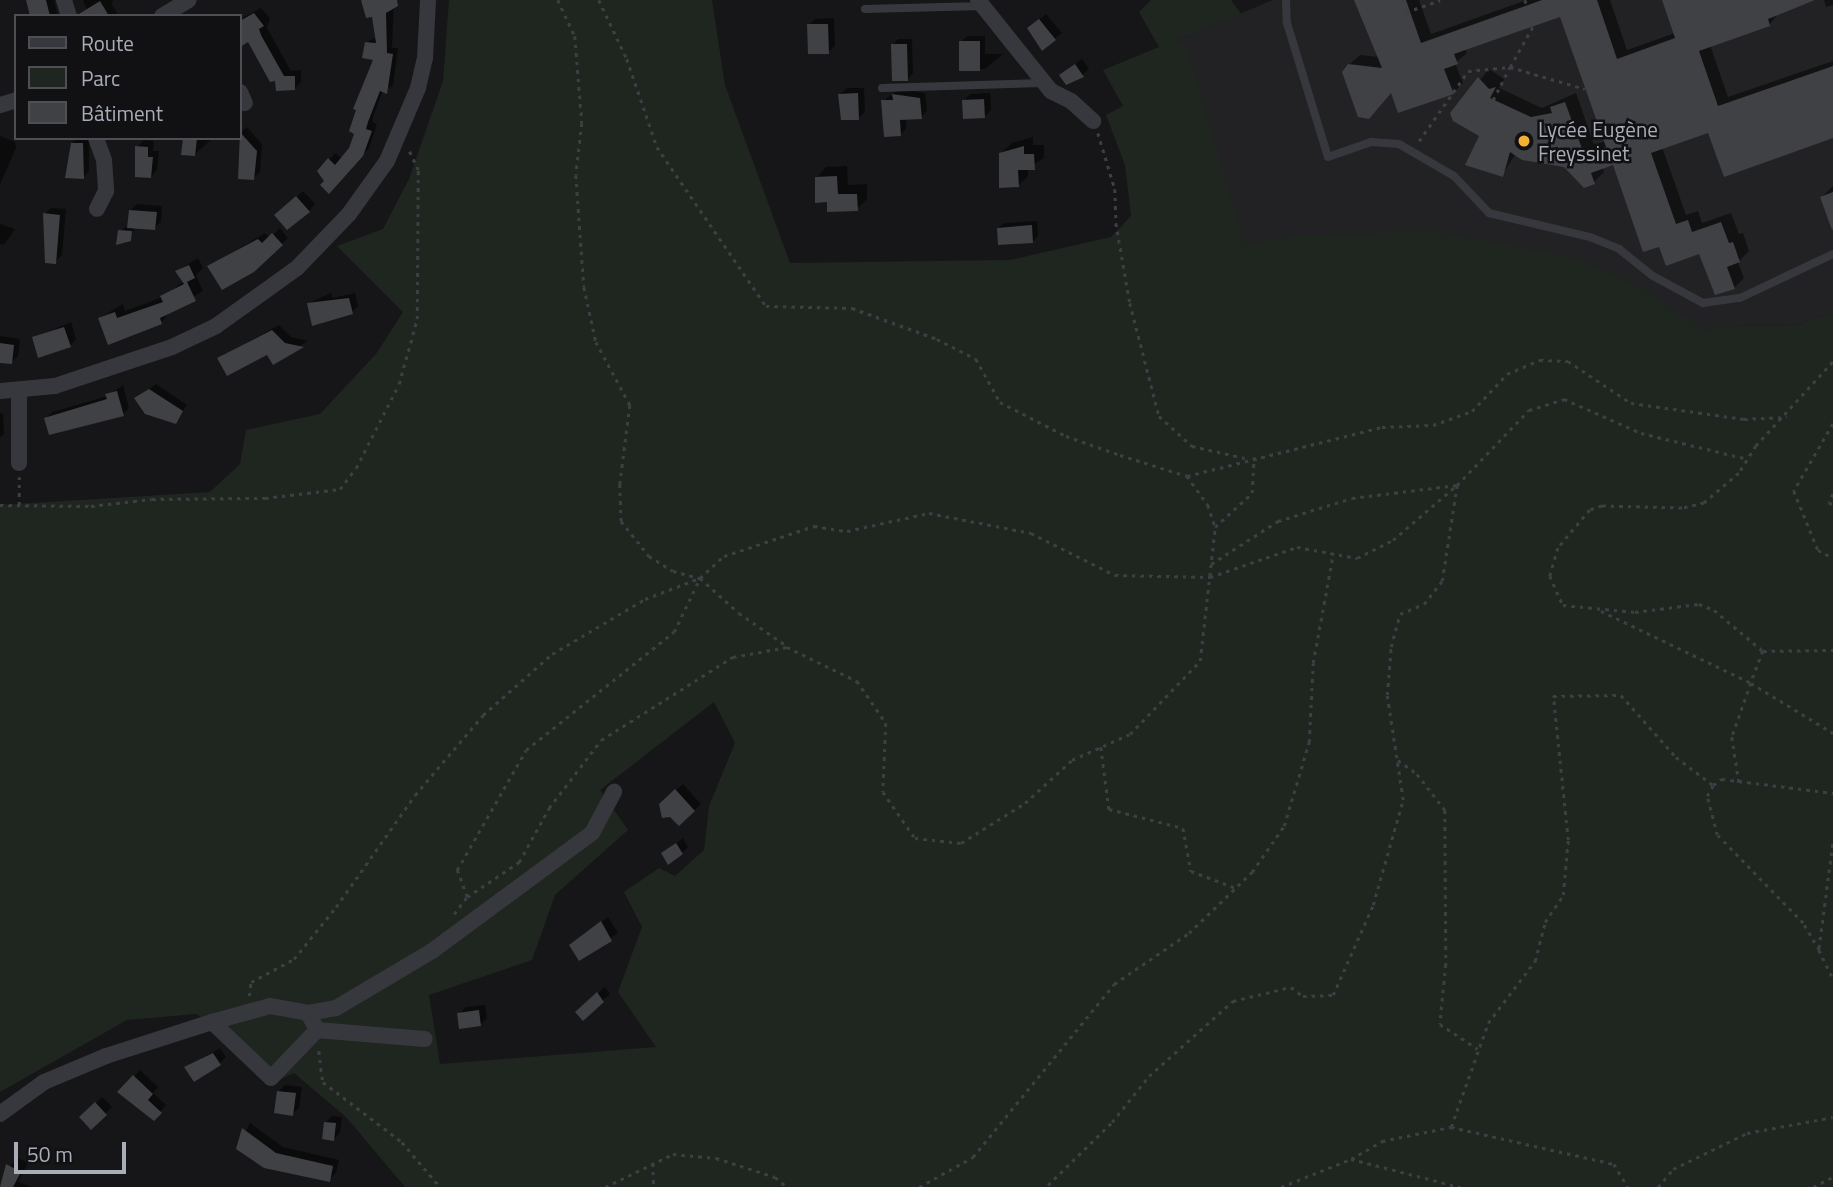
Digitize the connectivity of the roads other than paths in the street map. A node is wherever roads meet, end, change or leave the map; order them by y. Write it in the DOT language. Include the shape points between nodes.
graph roads {
  1 [pos="190,0"];
  2 [pos="428,0"];
  3 [pos="1286,0"];
  4 [pos="981,3"];
  5 [pos="865,9"];
  6 [pos="171,14"];
  7 [pos="1044,83"];
  8 [pos="882,88"];
  9 [pos="1093,121"];
  10 [pos="97,140"];
  11 [pos="97,209"];
  12 [pos="1833,254"];
  13 [pos="0,390"];
  14 [pos="19,392"];
  15 [pos="19,463"];
  16 [pos="614,792"];
  17 [pos="308,1013"];
  18 [pos="212,1022"];
  19 [pos="317,1030"];
  20 [pos="425,1039"];
  21 [pos="0,1114"];
  1 -- 6 [label="street"];
  2 -- 14 [label="street" via="425,58 401,132 366,192 324,242 216,326 122,366"];
  3 -- 12 [label="lane" via="1287,23 1328,157 1385,140 1454,176 1489,213 1600,241 1703,303 1740,298"];
  4 -- 5 [label="lane"];
  4 -- 7 [label="street"];
  7 -- 8 [label="lane"];
  7 -- 9 [label="street"];
  10 -- 11 [label="street" via="104,160 106,191"];
  13 -- 14 [label="street"];
  14 -- 15 [label="street"];
  16 -- 17 [label="street" via="593,833 432,951 335,1007"];
  17 -- 18 [label="street" via="271,1006"];
  17 -- 19 [label="street"];
  18 -- 19 [label="street" via="271,1078"];
  18 -- 21 [label="street" via="106,1056 44,1083"];
  19 -- 20 [label="street"];
}
